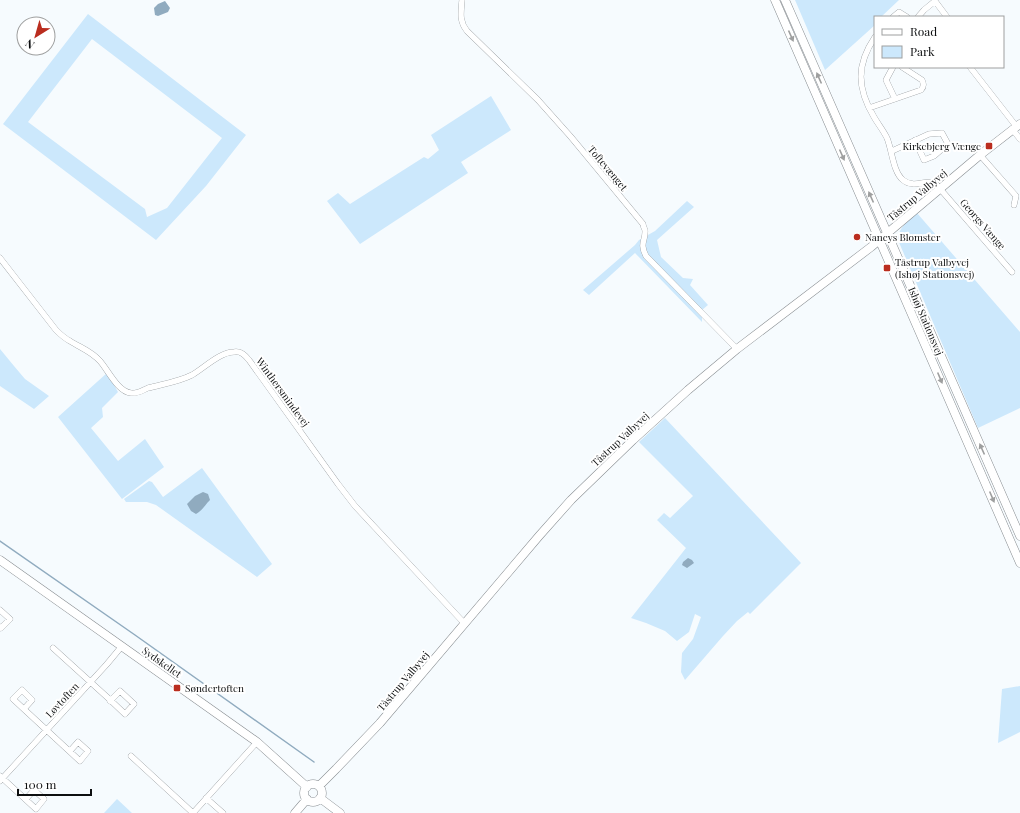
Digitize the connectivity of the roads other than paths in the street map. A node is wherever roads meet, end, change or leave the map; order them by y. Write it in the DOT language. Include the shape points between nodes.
graph roads {
  1 [pos="462,0"];
  2 [pos="775,0"];
  3 [pos="785,0"];
  4 [pos="894,16"];
  5 [pos="905,16"];
  6 [pos="919,16"];
  7 [pos="946,16"];
  8 [pos="874,39"];
  9 [pos="892,68"];
  10 [pos="904,68"];
  11 [pos="971,68"];
  12 [pos="895,99"];
  13 [pos="869,108"];
  14 [pos="1016,126"];
  15 [pos="1020,139"];
  16 [pos="915,140"];
  17 [pos="892,151"];
  18 [pos="980,155"];
  19 [pos="940,189"];
  20 [pos="1014,205"];
  21 [pos="887,233"];
  22 [pos="879,240"];
  23 [pos="0,258"];
  24 [pos="1012,272"];
  25 [pos="737,349"];
  26 [pos="1020,536"];
  27 [pos="0,560"];
  28 [pos="1020,563"];
  29 [pos="0,610"];
  30 [pos="465,624"];
  31 [pos="0,627"];
  32 [pos="122,646"];
  33 [pos="53,648"];
  34 [pos="90,682"];
  35 [pos="110,701"];
  36 [pos="24,709"];
  37 [pos="47,730"];
  38 [pos="257,742"];
  39 [pos="70,751"];
  40 [pos="131,756"];
  41 [pos="1,778"];
  42 [pos="319,786"];
  43 [pos="307,787"];
  44 [pos="206,798"];
  45 [pos="320,798"];
  46 [pos="307,799"];
  47 [pos="26,800"];
  48 [pos="193,813"];
  49 [pos="223,813"];
  50 [pos="295,813"];
  51 [pos="340,813"];
  1 -- 25 [label="street, Toftevænget" via="461,19 467,32 538,100 571,137 643,224 645,231 642,244 646,256"];
  2 -- 22 [label="street, Ishøj Stationsvej, one-way"];
  21 -- 3 [label="street, Ishøj Stationsvej, one-way"];
  4 -- 5 [label="street" via="899,12"];
  6 -- 7 [label="street" via="935,1"];
  8 -- 13 [label="street" via="864,57 860,74 862,92"];
  9 -- 12 [label="street" via="886,80"];
  10 -- 12 [label="street" via="922,80 923,87"];
  11 -- 14 [label="street"];
  12 -- 13 [label="street"];
  13 -- 17 [label="street"];
  14 -- 15 [label="street"];
  14 -- 18 [label="street, Tåstrup Valbyvej"];
  16 -- 16 [label="street" via="942,132 948,144 934,156 924,160"];
  16 -- 17 [label="street"];
  17 -- 19 [label="street" via="896,169 904,181 915,184 932,182"];
  18 -- 19 [label="street, Tåstrup Valbyvej"];
  18 -- 20 [label="street" via="1016,196"];
  19 -- 21 [label="street, Tåstrup Valbyvej"];
  19 -- 24 [label="street, Georgs Vænge"];
  21 -- 22 [label="street, Tåstrup Valbyvej"];
  26 -- 21 [label="street, Ishøj Stationsvej, one-way"];
  22 -- 25 [label="street, Tåstrup Valbyvej"];
  22 -- 28 [label="street, Ishøj Stationsvej, one-way"];
  23 -- 30 [label="street, Winthersmindevej" via="56,330 94,355 121,388 130,393 179,380 229,352 240,352 245,355 355,506"];
  25 -- 30 [label="street, Tåstrup Valbyvej" via="633,440 571,500"];
  27 -- 32 [label="street, Sydskellet"];
  29 -- 31 [label="street" via="10,619"];
  30 -- 42 [label="street, Tåstrup Valbyvej" via="380,723"];
  32 -- 34 [label="street, Løvtoften"];
  32 -- 38 [label="street, Sydskellet"];
  33 -- 34 [label="street, Løvtoften"];
  34 -- 35 [label="street, Løvtoften"];
  34 -- 37 [label="street, Løvtoften"];
  36 -- 37 [label="street, Løvtoften"];
  37 -- 39 [label="street, Løvtoften"];
  37 -- 41 [label="street, Løvtoften"];
  38 -- 43 [label="street, Sydskellet"];
  38 -- 44 [label="street"];
  40 -- 48 [label="street"];
  41 -- 47 [label="street, Løvtoften"];
  42 -- 43 [label="street" via="311,784"];
  42 -- 45 [label="street" via="322,790"];
  43 -- 46 [label="street" via="304,794"];
  44 -- 48 [label="street"];
  44 -- 49 [label="street"];
  45 -- 46 [label="street" via="317,801"];
  45 -- 51 [label="street"];
  46 -- 50 [label="street"];
}
